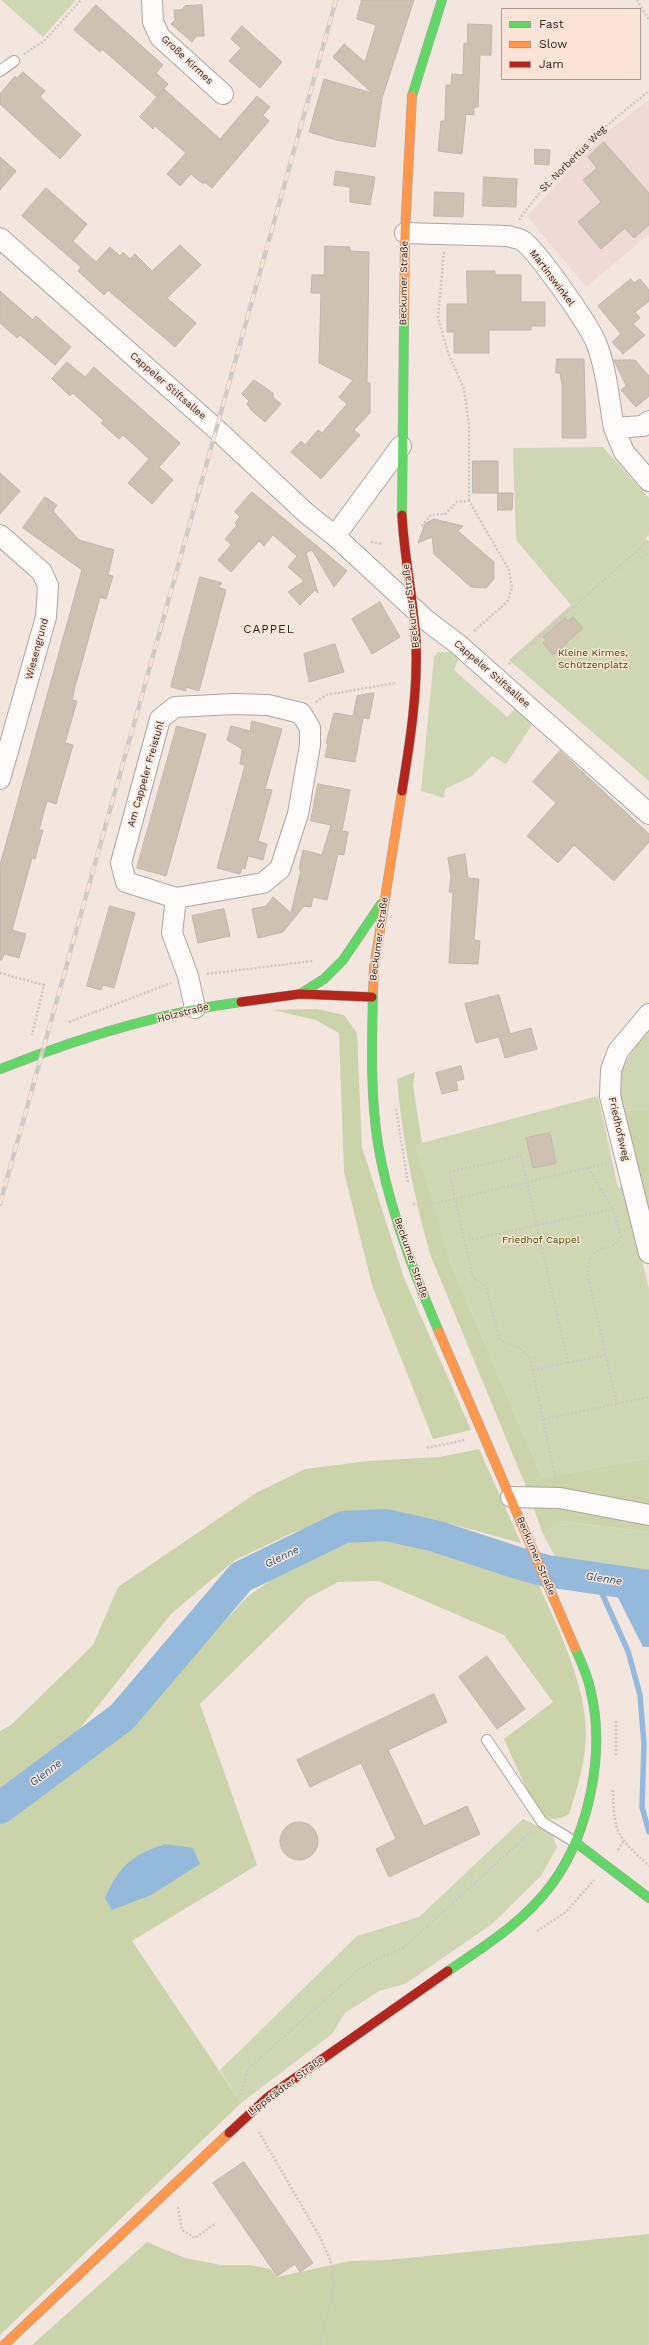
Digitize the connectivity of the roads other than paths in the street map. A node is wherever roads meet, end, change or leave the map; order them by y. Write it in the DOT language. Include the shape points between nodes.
graph roads {
  1 [pos="152,0"];
  2 [pos="442,0"];
  3 [pos="14,61"];
  4 [pos="0,71"];
  5 [pos="223,94"];
  6 [pos="405,233"];
  7 [pos="0,238"];
  8 [pos="649,421"];
  9 [pos="614,428"];
  10 [pos="401,446"];
  11 [pos="649,481"];
  12 [pos="0,535"];
  13 [pos="335,536"];
  14 [pos="412,606"];
  15 [pos="0,779"];
  16 [pos="649,814"];
  17 [pos="176,898"];
  18 [pos="384,900"];
  19 [pos="300,994"];
  20 [pos="372,997"];
  21 [pos="194,1008"];
  22 [pos="649,1014"];
  23 [pos="0,1069"];
  24 [pos="649,1253"];
  25 [pos="511,1498"];
  26 [pos="649,1515"];
  27 [pos="487,1740"];
  28 [pos="575,1842"];
  29 [pos="649,1898"];
  30 [pos="4,2345"];
  1 -- 5 [label="street, Große Kirmes" via="153,22 160,37"];
  2 -- 6 [label="main road, Beckumer Straße" via="411,99"];
  3 -- 4 [label="lane"];
  6 -- 9 [label="street, Martinswinkel" via="508,236 522,240 582,318 597,343 604,364"];
  6 -- 10 [label="main road, Beckumer Straße"];
  7 -- 13 [label="street, Cappeler Stiftsallee" via="215,428 306,513"];
  8 -- 9 [label="street" via="643,426"];
  9 -- 11 [label="street, Martinswinkel" via="624,452"];
  10 -- 13 [label="street"];
  10 -- 14 [label="main road, Beckumer Straße" via="403,542"];
  12 -- 15 [label="street, Wiesengrund" via="42,572 48,586 46,617"];
  13 -- 14 [label="street, Cappeler Stiftsallee"];
  14 -- 16 [label="street, Cappeler Stiftsallee"];
  14 -- 18 [label="main road, Beckumer Straße" via="416,641 416,680 409,750"];
  17 -- 17 [label="street, Am Cappeler Freistuhl" via="126,882 121,863 160,719 174,707 234,704 268,705 301,713 310,728 310,745 298,814 280,869 263,883"];
  17 -- 21 [label="street" via="172,933 188,976"];
  18 -- 19 [label="main road" via="343,960 324,979"];
  18 -- 20 [label="main road, Beckumer Straße"];
  19 -- 20 [label="main road, Holzstraße"];
  19 -- 21 [label="main road, Holzstraße"];
  20 -- 25 [label="main road, Beckumer Straße" via="373,1085 378,1144 386,1184 422,1292"];
  21 -- 23 [label="main road, Holzstraße" via="43,1052"];
  22 -- 24 [label="street, Friedhofsweg" via="618,1052 611,1070 610,1096"];
  25 -- 26 [label="street" via="560,1498"];
  25 -- 28 [label="main road, Beckumer Straße" via="590,1687 595,1717 595,1766 592,1790"];
  27 -- 28 [label="lane" via="542,1822"];
  28 -- 29 [label="main road"];
  28 -- 30 [label="main road, Lippstädter Straße" via="552,1884 526,1913 498,1937 313,2064 249,2113"];
}
